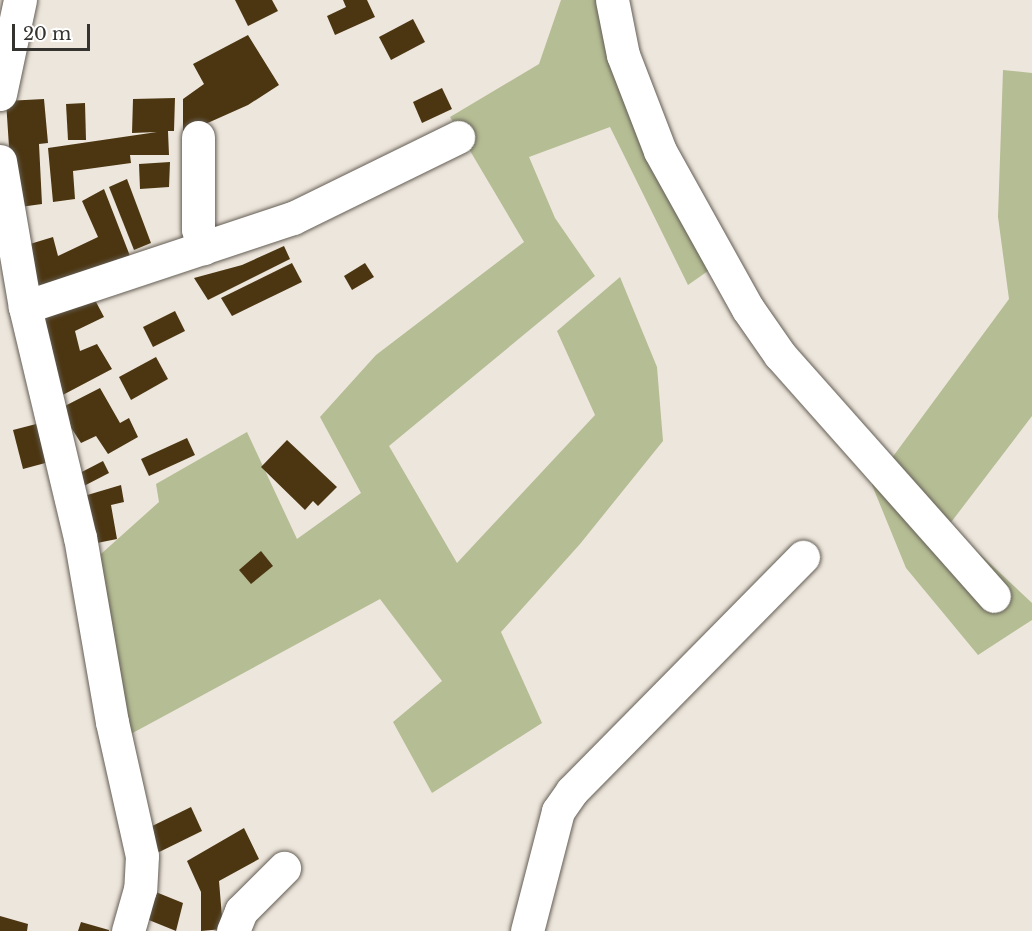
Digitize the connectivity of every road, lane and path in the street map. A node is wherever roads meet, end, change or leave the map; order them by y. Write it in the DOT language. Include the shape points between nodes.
graph roads {
  1 [pos="20,0"];
  2 [pos="612,0"];
  3 [pos="0,94"];
  4 [pos="198,137"];
  5 [pos="458,137"];
  6 [pos="0,161"];
  7 [pos="203,248"];
  8 [pos="25,308"];
  9 [pos="802,557"];
  10 [pos="994,596"];
  11 [pos="284,868"];
  12 [pos="128,931"];
  13 [pos="233,931"];
  14 [pos="527,931"];
  1 -- 3 [label="street"];
  2 -- 10 [label="street" via="622,55 660,151 748,309 780,354"];
  4 -- 7 [label="street" via="198,229"];
  5 -- 7 [label="street" via="294,218"];
  6 -- 8 [label="street"];
  7 -- 8 [label="street"];
  8 -- 12 [label="street" via="80,537 112,722 142,856 140,889"];
  9 -- 14 [label="street" via="572,791 558,811"];
  11 -- 13 [label="street" via="241,911"];
}
